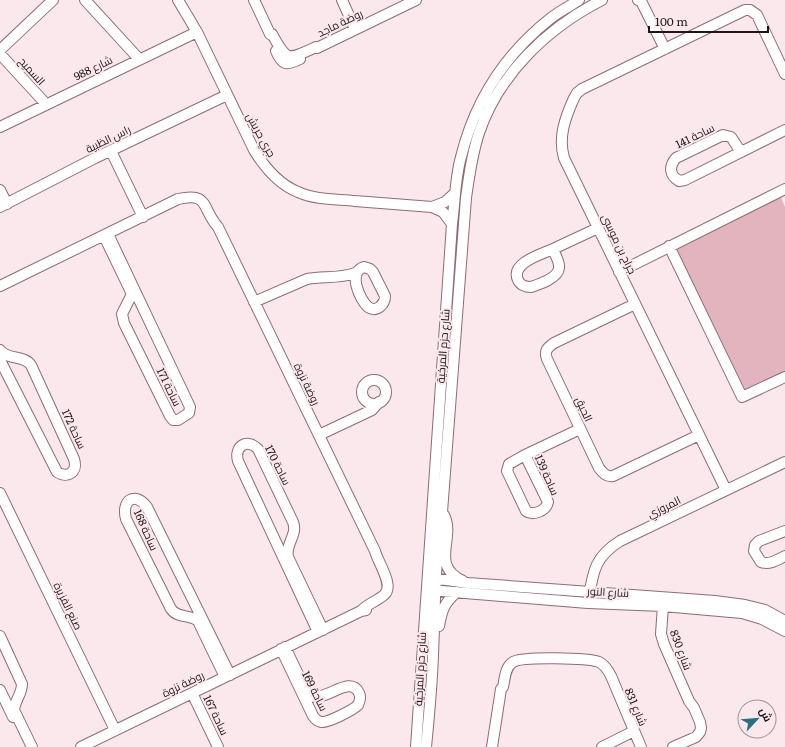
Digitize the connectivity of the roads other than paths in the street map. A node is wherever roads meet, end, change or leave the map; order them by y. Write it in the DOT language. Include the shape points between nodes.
graph roads {
  1 [pos="53,0"];
  2 [pos="85,0"];
  3 [pos="254,0"];
  4 [pos="342,0"];
  5 [pos="346,0"];
  6 [pos="416,0"];
  7 [pos="579,0"];
  8 [pos="602,0"];
  9 [pos="640,0"];
  10 [pos="182,1"];
  11 [pos="357,28"];
  12 [pos="197,32"];
  13 [pos="665,49"];
  14 [pos="0,50"];
  15 [pos="0,54"];
  16 [pos="139,59"];
  17 [pos="785,74"];
  18 [pos="227,95"];
  19 [pos="46,104"];
  20 [pos="0,127"];
  21 [pos="785,130"];
  22 [pos="110,151"];
  23 [pos="741,152"];
  24 [pos="0,190"];
  25 [pos="455,193"];
  26 [pos="784,193"];
  27 [pos="3,205"];
  28 [pos="432,207"];
  29 [pos="143,217"];
  30 [pos="452,224"];
  31 [pos="598,228"];
  32 [pos="106,235"];
  33 [pos="669,246"];
  34 [pos="553,249"];
  35 [pos="619,272"];
  36 [pos="355,273"];
  37 [pos="332,278"];
  38 [pos="0,286"];
  39 [pos="357,286"];
  40 [pos="254,302"];
  41 [pos="635,304"];
  42 [pos="126,307"];
  43 [pos="143,308"];
  44 [pos="0,350"];
  45 [pos="14,357"];
  46 [pos="0,360"];
  47 [pos="6,372"];
  48 [pos="785,377"];
  49 [pos="369,402"];
  50 [pos="379,402"];
  51 [pos="580,429"];
  52 [pos="318,433"];
  53 [pos="699,435"];
  54 [pos="525,455"];
  55 [pos="785,462"];
  56 [pos="726,490"];
  57 [pos="0,493"];
  58 [pos="442,512"];
  59 [pos="785,531"];
  60 [pos="273,537"];
  61 [pos="292,538"];
  62 [pos="785,556"];
  63 [pos="432,578"];
  64 [pos="468,583"];
  65 [pos="431,590"];
  66 [pos="457,592"];
  67 [pos="590,592"];
  68 [pos="193,602"];
  69 [pos="588,603"];
  70 [pos="663,606"];
  71 [pos="185,617"];
  72 [pos="785,621"];
  73 [pos="320,631"];
  74 [pos="785,631"];
  75 [pos="0,636"];
  76 [pos="283,648"];
  77 [pos="433,656"];
  78 [pos="227,676"];
  79 [pos="1,693"];
  80 [pos="21,694"];
  81 [pos="190,694"];
  82 [pos="321,697"];
  83 [pos="310,710"];
  84 [pos="115,730"];
  85 [pos="634,731"];
  86 [pos="641,746"];
  87 [pos="28,747"];
  88 [pos="32,747"];
  89 [pos="81,747"];
  90 [pos="213,747"];
  91 [pos="218,747"];
  92 [pos="416,747"];
  93 [pos="426,747"];
  94 [pos="492,747"];
  95 [pos="602,747"];
  96 [pos="673,747"];
  1 -- 14 [label="street"];
  2 -- 16 [label="street"];
  3 -- 11 [label="street, روضة ماجد" via="270,34 288,57 317,48"];
  4 -- 11 [label="street"];
  5 -- 11 [label="street"];
  6 -- 11 [label="street, روضة ماجد"];
  7 -- 25 [label="street, شارع حزم المرخية" via="551,18 525,41 492,81 468,132 460,158"];
  8 -- 58 [label="street, شارع حزم المرخية" via="558,26 534,47 494,98 479,133 470,164 466,198"];
  9 -- 13 [label="street"];
  10 -- 12 [label="street, جري حريش"];
  12 -- 16 [label="street, شارع 988"];
  12 -- 18 [label="street, جري حريش"];
  13 -- 17 [label="street, جراح بن موسى" via="750,10 757,15"];
  13 -- 31 [label="street, جراح بن موسى" via="588,85 577,93 571,104 561,135 561,149"];
  15 -- 19 [label="street, السميح"];
  16 -- 19 [label="street, شارع 988"];
  18 -- 22 [label="street, راس الظبية"];
  18 -- 28 [label="street, جري حريش" via="263,164 287,187 321,198"];
  19 -- 20 [label="street, شارع 988"];
  21 -- 23 [label="street, ساحة 141"];
  22 -- 27 [label="street, راس الظبية"];
  22 -- 29 [label="street"];
  23 -- 23 [label="street, ساحة 141" via="731,137 723,135 676,158 670,167 671,173 679,181 686,180"];
  24 -- 27 [label="street"];
  25 -- 28 [label="street" via="445,202"];
  25 -- 30 [label="street, شارع حزم المرخية"];
  26 -- 33 [label="street"];
  28 -- 30 [label="street" via="443,212"];
  29 -- 32 [label="street, روضة نزوة"];
  29 -- 40 [label="street, روضة نزوة" via="178,199 192,196 200,200 218,227"];
  30 -- 63 [label="street, شارع حزم المرخية" via="432,503"];
  31 -- 34 [label="street"];
  31 -- 35 [label="street, جراح بن موسى"];
  32 -- 38 [label="street, روضة نزوة"];
  32 -- 42 [label="street, ساحة 171" via="131,291 131,299"];
  32 -- 43 [label="street, ساحة 171"];
  33 -- 35 [label="street"];
  33 -- 48 [label="street" via="742,397"];
  35 -- 41 [label="street, جراح بن موسى"];
  36 -- 37 [label="street"];
  36 -- 39 [label="street"];
  36 -- 39 [label="street" via="364,267 373,272 385,296 383,305 375,309 370,308"];
  37 -- 39 [label="street"];
  37 -- 40 [label="street" via="307,279"];
  40 -- 52 [label="street, روضة نزوة"];
  41 -- 51 [label="street, الحبق" via="547,348 546,355"];
  41 -- 53 [label="street, جراح بن موسى"];
  42 -- 43 [label="street" via="133,305"];
  42 -- 43 [label="street, ساحة 171" via="122,314 124,323 170,416 173,420 178,420 189,413 190,407"];
  44 -- 45 [label="street, ساحة 172"];
  45 -- 47 [label="street" via="7,365"];
  45 -- 47 [label="street, ساحة 172" via="26,360 31,365 74,459 75,469 67,476 57,472"];
  46 -- 47 [label="street, ساحة 172"];
  49 -- 50 [label="street"];
  49 -- 50 [label="street" via="363,396 364,387 366,383 374,380 385,387 385,396"];
  49 -- 52 [label="street" via="362,409"];
  50 -- 52 [label="street" via="372,410"];
  51 -- 53 [label="street, الحبق" via="599,468 609,476"];
  51 -- 54 [label="street, ساحة 139"];
  52 -- 73 [label="street, روضة نزوة" via="375,551 391,578 394,591 388,600"];
  53 -- 56 [label="street, جراح بن موسى"];
  54 -- 54 [label="street, ساحة 139" via="509,464 507,471 526,511 534,514 545,508 548,502"];
  55 -- 56 [label="street, المروزي"];
  56 -- 67 [label="street, المروزي" via="611,547 597,562"];
  57 -- 84 [label="street, صنع الفزيرة"];
  58 -- 63 [label="street, شارع حزم المرخية"];
  58 -- 64 [label="street" via="447,521 447,568 453,576"];
  59 -- 62 [label="street" via="760,541 755,545 754,551 761,562 766,564"];
  60 -- 61 [label="street" via="280,540"];
  60 -- 61 [label="street, ساحة 170" via="236,456 244,444 254,445 261,454 294,525"];
  60 -- 73 [label="street, ساحة 170"];
  61 -- 73 [label="street, ساحة 170" via="287,550 288,557"];
  63 -- 64 [label="street, شارع النور"];
  63 -- 65 [label="street, شارع حزم المرخية"];
  64 -- 67 [label="street, شارع النور"];
  65 -- 66 [label="street, شارع النور"];
  65 -- 77 [label="street, شارع حزم المرخية"];
  65 -- 92 [label="street, شارع حزم المرخية"];
  66 -- 69 [label="street, شارع النور"];
  66 -- 77 [label="street" via="448,600 442,612"];
  67 -- 69 [label="street, المروزي"];
  67 -- 72 [label="street, شارع النور" via="715,600 765,610"];
  68 -- 71 [label="street"];
  68 -- 71 [label="street, ساحة 168" via="147,507 143,502 130,500 124,506 126,519 171,610 178,616"];
  68 -- 78 [label="street, ساحة 168"];
  69 -- 70 [label="street, شارع النور"];
  70 -- 74 [label="street, شارع النور" via="742,613 762,619"];
  70 -- 96 [label="street, شارع 830" via="660,634 689,701 696,726 694,733 687,740"];
  71 -- 78 [label="street, ساحة 168" via="196,619"];
  73 -- 76 [label="street, روضة نزوة"];
  75 -- 80 [label="street" via="21,679"];
  76 -- 78 [label="street, روضة نزوة"];
  76 -- 82 [label="street, ساحة 169" via="308,695 313,698"];
  76 -- 83 [label="street, ساحة 169"];
  77 -- 93 [label="street, شارع حزم المرخية"];
  78 -- 81 [label="street, روضة نزوة"];
  79 -- 80 [label="street" via="12,697"];
  79 -- 87 [label="street"];
  80 -- 88 [label="street" via="14,705 14,710"];
  81 -- 84 [label="street, روضة نزوة"];
  81 -- 90 [label="street, ساحة 167"];
  81 -- 91 [label="street, ساحة 167"];
  82 -- 83 [label="street"];
  82 -- 83 [label="street, ساحة 169" via="348,686 357,690 360,700 357,707 324,722 316,720"];
  84 -- 89 [label="street, روضة نزوة"];
  85 -- 86 [label="street, شارع 831"];
  85 -- 94 [label="street, شارع 831" via="611,678 599,666 578,660 518,660 512,662 506,671"];
  85 -- 95 [label="street"];
}
